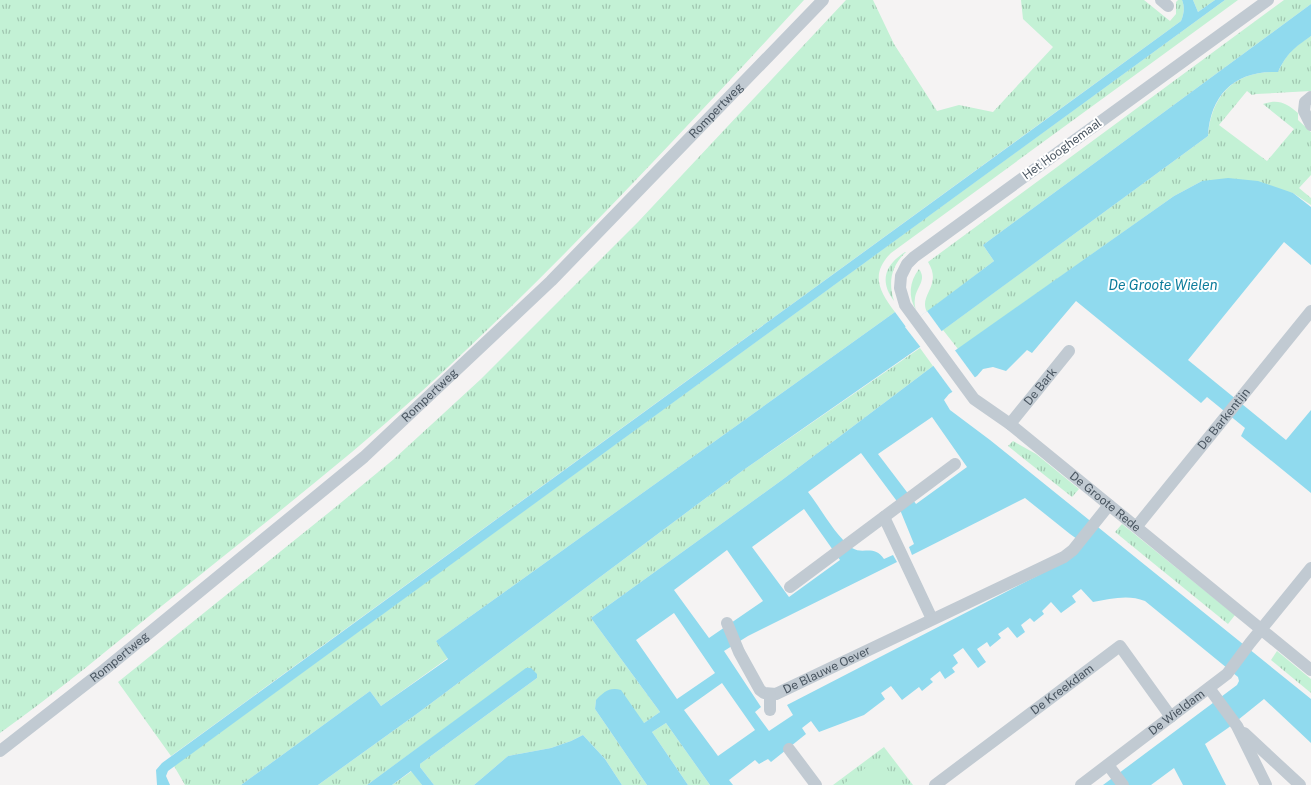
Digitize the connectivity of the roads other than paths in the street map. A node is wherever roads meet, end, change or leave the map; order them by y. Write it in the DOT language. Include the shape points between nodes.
graph roads {
  1 [pos="823,0"];
  2 [pos="1268,0"];
  3 [pos="1311,98"];
  4 [pos="1311,125"];
  5 [pos="1311,311"];
  6 [pos="916,319"];
  7 [pos="1069,352"];
  8 [pos="1010,424"];
  9 [pos="955,464"];
  10 [pos="1109,505"];
  11 [pos="889,513"];
  12 [pos="1137,526"];
  13 [pos="1311,568"];
  14 [pos="790,586"];
  15 [pos="932,620"];
  16 [pos="727,623"];
  17 [pos="1261,630"];
  18 [pos="1311,670"];
  19 [pos="1211,692"];
  20 [pos="770,695"];
  21 [pos="770,710"];
  22 [pos="1171,717"];
  23 [pos="1237,726"];
  24 [pos="789,749"];
  25 [pos="0,751"];
  26 [pos="1110,768"];
  27 [pos="816,785"];
  28 [pos="935,785"];
  29 [pos="1081,785"];
  30 [pos="1123,785"];
  31 [pos="1266,785"];
  32 [pos="1300,785"];
  1 -- 25 [label="street, Rompertweg" via="551,281 364,457"];
  2 -- 6 [label="street, Het Hooghemaal" via="906,264 900,285 906,305"];
  3 -- 4 [label="street" via="1305,102 1304,111"];
  5 -- 12 [label="street, De Barkentijn"];
  6 -- 8 [label="street, De Groote Rede" via="977,401"];
  7 -- 8 [label="street, De Bark"];
  8 -- 10 [label="street, De Groote Rede"];
  9 -- 11 [label="street"];
  10 -- 12 [label="street, De Groote Rede"];
  10 -- 15 [label="street, De Blauwe Oever" via="1064,557"];
  11 -- 14 [label="street"];
  11 -- 15 [label="street"];
  12 -- 17 [label="street, De Groote Rede"];
  13 -- 17 [label="street, De Wieldam"];
  15 -- 20 [label="street, De Blauwe Oever"];
  16 -- 20 [label="street, De Blauwe Oever" via="760,690"];
  17 -- 18 [label="street, De Groote Rede"];
  17 -- 19 [label="street, De Wieldam"];
  19 -- 22 [label="street, De Wieldam"];
  19 -- 23 [label="street"];
  20 -- 21 [label="street"];
  22 -- 26 [label="street, De Wieldam"];
  22 -- 28 [label="street, De Kreekdam" via="1120,646"];
  23 -- 31 [label="street"];
  23 -- 32 [label="street"];
  24 -- 27 [label="street"];
  26 -- 29 [label="street, De Wieldam"];
  26 -- 30 [label="street"];
}
